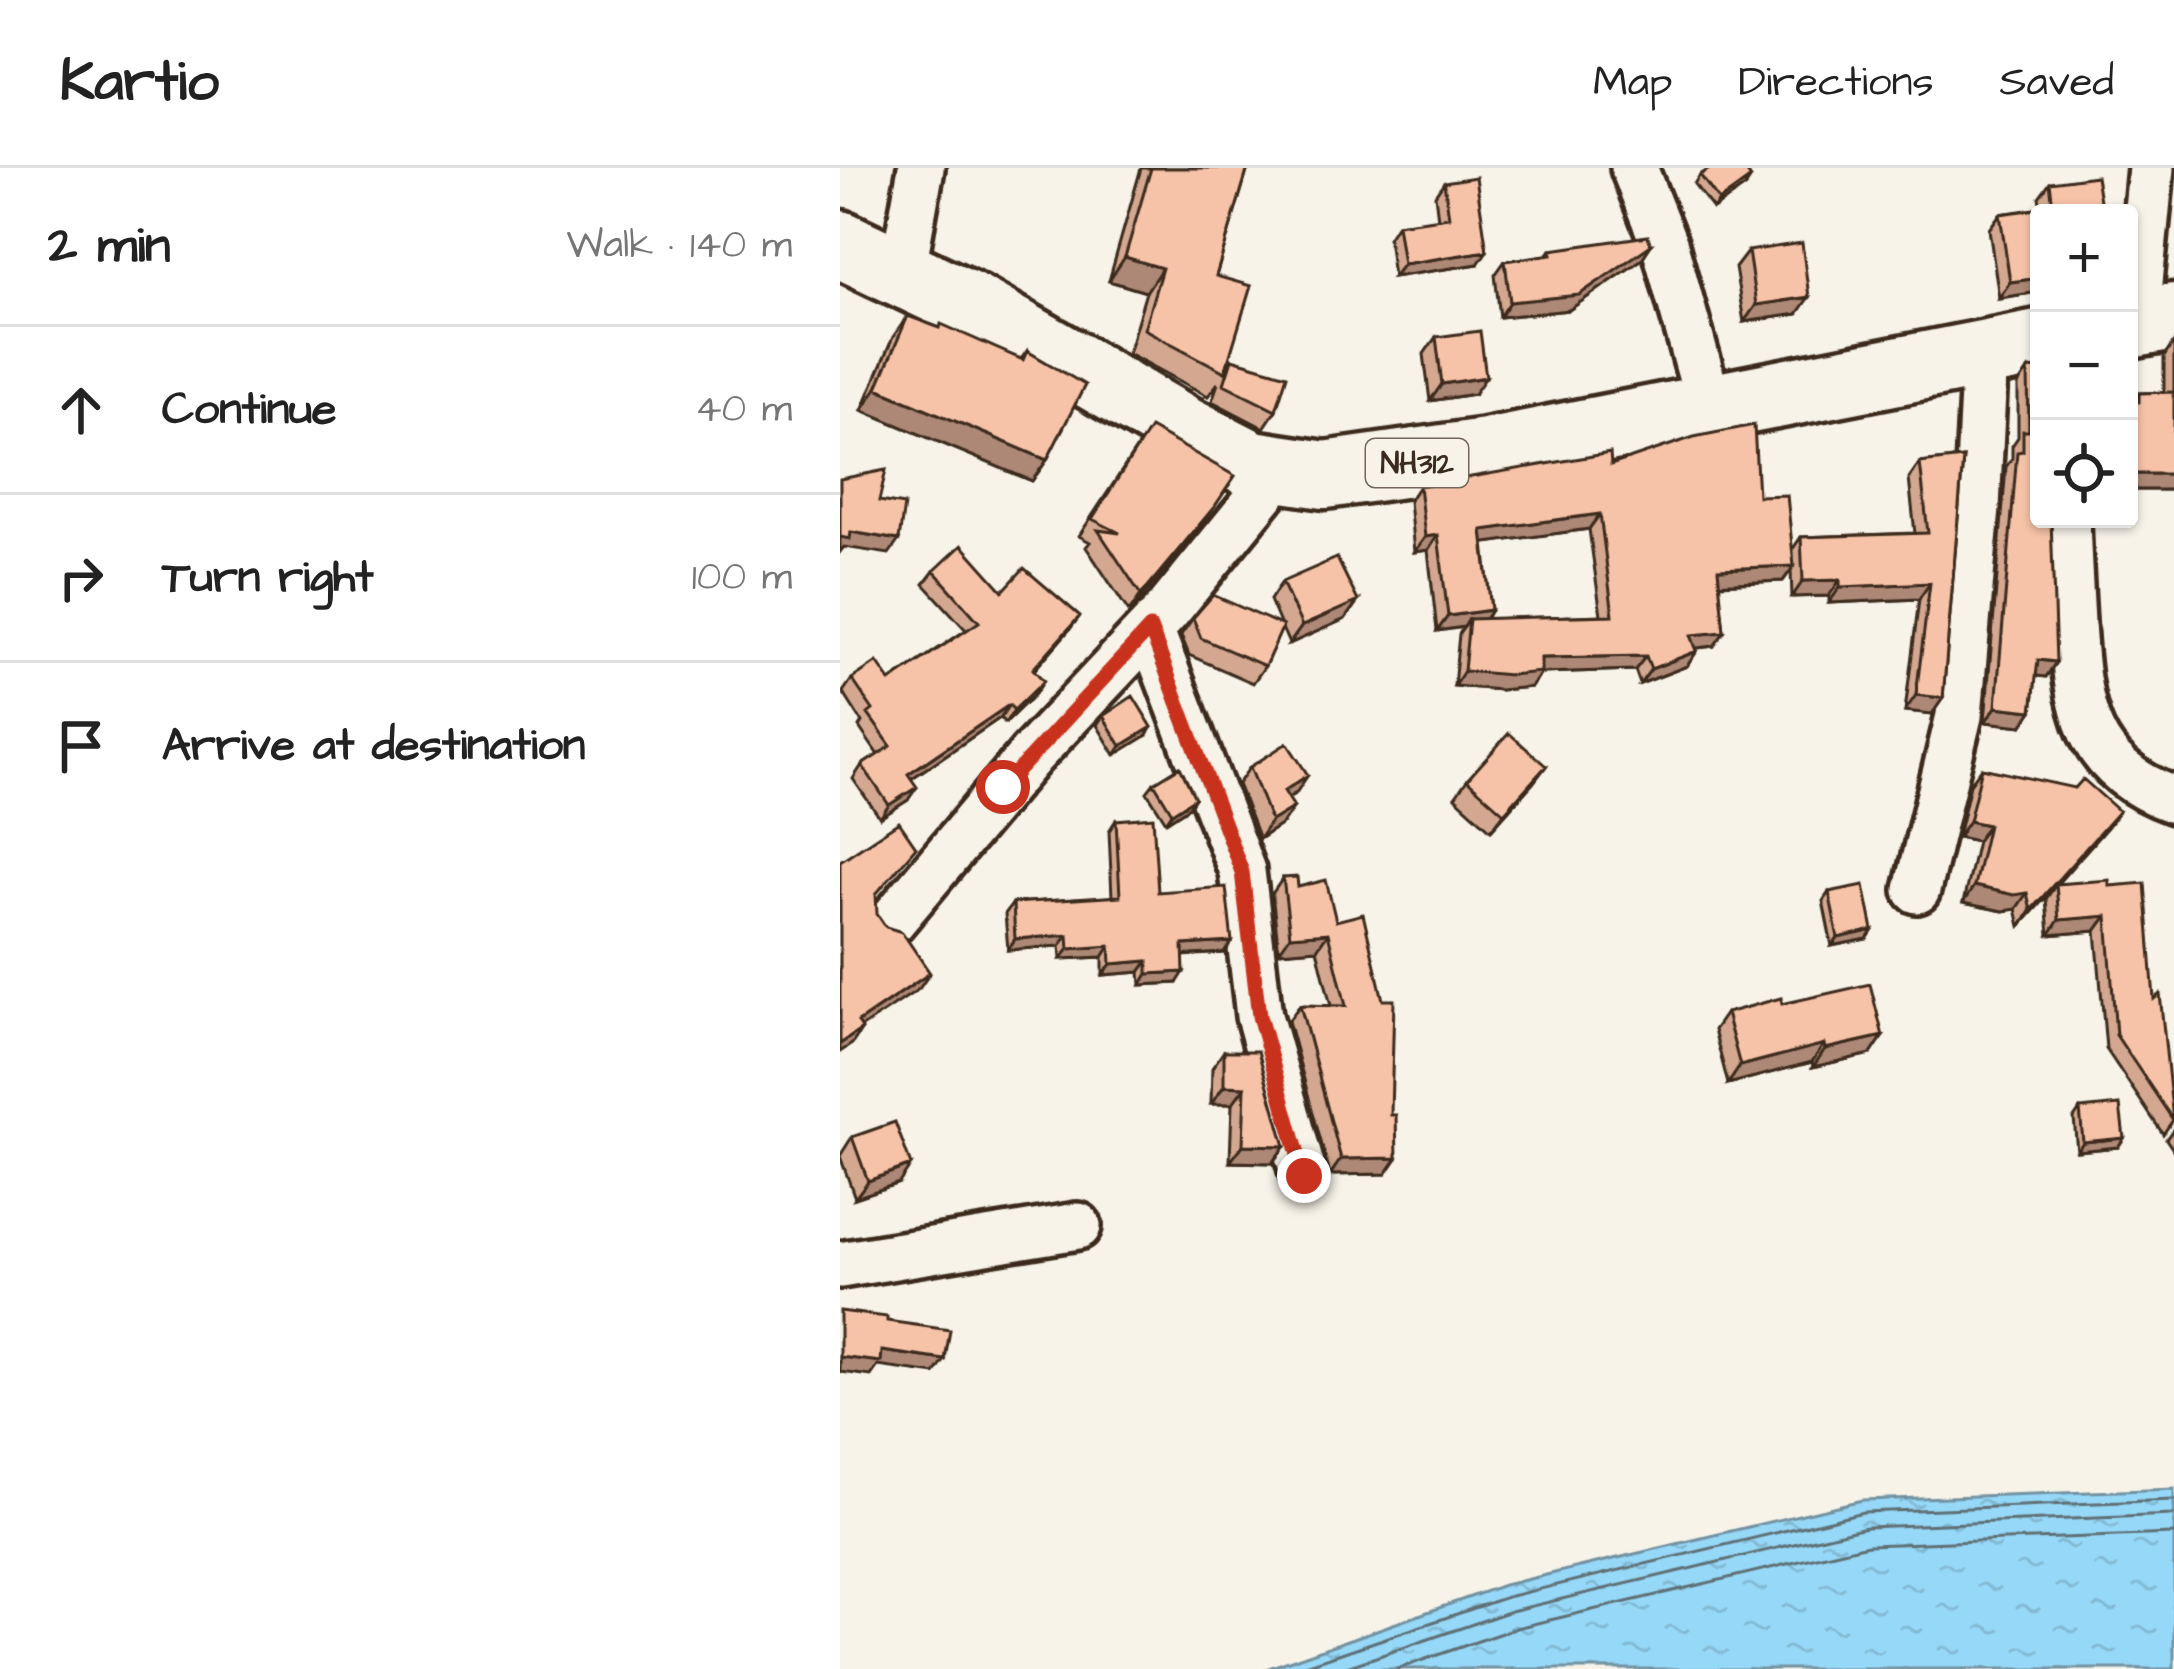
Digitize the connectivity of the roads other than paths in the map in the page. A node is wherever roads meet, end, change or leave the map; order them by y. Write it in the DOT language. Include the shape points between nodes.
graph roads {
  1 [pos="921,168"];
  2 [pos="1634,168"];
  3 [pos="2151,168"];
  4 [pos="840,244"];
  5 [pos="902,273"];
  6 [pos="2146,322"];
  7 [pos="2012,349"];
  8 [pos="1710,408"];
  9 [pos="1283,468"];
  10 [pos="2067,528"];
  11 [pos="1150,628"];
  12 [pos="2174,800"];
  13 [pos="1917,890"];
  14 [pos="892,921"];
  15 [pos="1304,1176"];
  16 [pos="1078,1226"];
  17 [pos="840,1265"];
  1 -- 5 [label="street"];
  2 -- 8 [label="street" via="1665,246"];
  3 -- 6 [label="street"];
  4 -- 5 [label="highway, NH312"];
  5 -- 9 [label="highway, NH312" via="1201,438 1252,464"];
  7 -- 8 [label="highway, NH312"];
  7 -- 13 [label="street" via="1977,507 1959,716"];
  8 -- 9 [label="highway, NH312" via="1388,467 1325,475"];
  9 -- 11 [label="street"];
  10 -- 12 [label="street" via="2075,687 2091,736 2143,789"];
  11 -- 14 [label="street"];
  11 -- 15 [label="street" via="1242,872 1259,1016"];
  16 -- 17 [label="street"];
}
